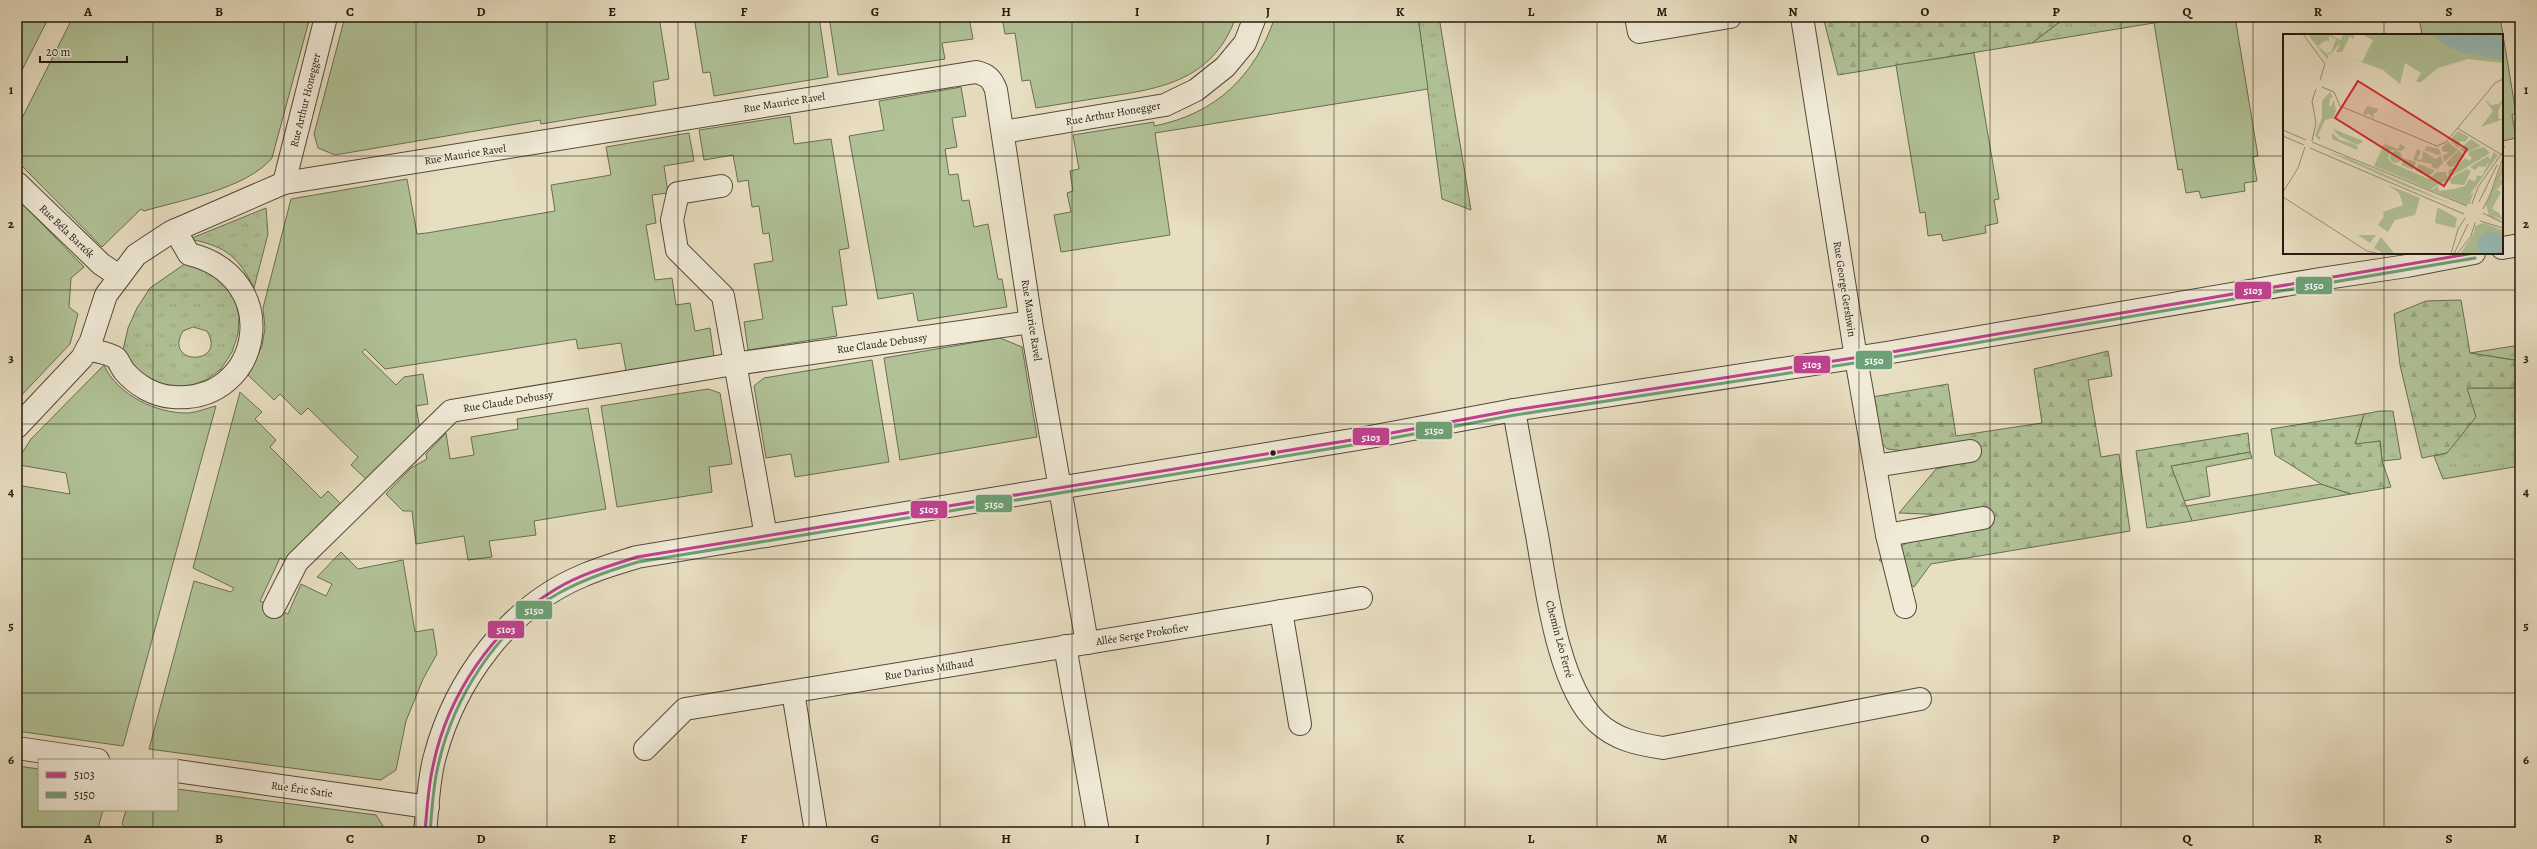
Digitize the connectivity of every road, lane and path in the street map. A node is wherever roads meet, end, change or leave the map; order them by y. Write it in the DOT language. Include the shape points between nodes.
graph roads {
  1 [pos="326,17"];
  2 [pos="1255,17"];
  3 [pos="1636,17"];
  4 [pos="1730,17"];
  5 [pos="1802,17"];
  6 [pos="1003,132"];
  7 [pos="17,183"];
  8 [pos="284,183"];
  9 [pos="721,186"];
  10 [pos="175,230"];
  11 [pos="2520,244"];
  12 [pos="2503,248"];
  13 [pos="2469,254"];
  14 [pos="119,276"];
  15 [pos="1031,322"];
  16 [pos="87,349"];
  17 [pos="1856,358"];
  18 [pos="734,364"];
  19 [pos="1514,410"];
  20 [pos="17,427"];
  21 [pos="1970,451"];
  22 [pos="1875,466"];
  23 [pos="1060,488"];
  24 [pos="1983,518"];
  25 [pos="1887,535"];
  26 [pos="766,536"];
  27 [pos="1361,598"];
  28 [pos="274,607"];
  29 [pos="1905,607"];
  30 [pos="1281,611"];
  31 [pos="1087,643"];
  32 [pos="1065,646"];
  33 [pos="793,692"];
  34 [pos="1920,699"];
  35 [pos="1300,724"];
  36 [pos="17,748"];
  37 [pos="645,749"];
  38 [pos="91,759"];
  39 [pos="178,772"];
  40 [pos="428,807"];
  41 [pos="425,832"];
  42 [pos="816,832"];
  43 [pos="1098,832"];
  1 -- 8 [label="street, Rue Arthur Honegger"];
  2 -- 6 [label="street, Rue Arthur Honegger" via="1245,43 1225,67 1196,90 1165,104"];
  3 -- 4 [label="street" via="1639,32"];
  5 -- 17 [label="street, Rue George Gershwin"];
  6 -- 8 [label="street, Rue Maurice Ravel" via="993,81 986,75 976,72"];
  6 -- 15 [label="street, Rue Maurice Ravel"];
  7 -- 14 [label="street, Rue Béla Bartók" via="101,264"];
  8 -- 10 [label="street, Rue Maurice Ravel"];
  9 -- 18 [label="street" via="678,193 672,220 677,250 722,296"];
  10 -- 14 [label="street, Rue Maurice Ravel" via="136,255"];
  10 -- 16 [label="street" via="189,254 206,258 221,266 239,284 246,296 252,328 245,357 235,372 221,385 204,394 186,398 172,397 145,389 134,381 116,358"];
  11 -- 12 [label="street"];
  13 -- 17 [label="street"];
  14 -- 16 [label="street, Rue Maurice Ravel" via="106,295"];
  15 -- 18 [label="street, Rue Claude Debussy"];
  15 -- 23 [label="street, Rue Maurice Ravel"];
  16 -- 20 [label="street, Rue Maurice Ravel" via="82,358"];
  17 -- 19 [label="street"];
  17 -- 22 [label="street, Rue George Gershwin"];
  18 -- 26 [label="street"];
  18 -- 28 [label="street, Rue Claude Debussy" via="451,411 297,562"];
  19 -- 23 [label="street" via="1370,437"];
  19 -- 34 [label="street, Chemin Léo Ferré" via="1552,615 1571,682 1585,708 1596,722 1610,733 1629,742 1663,748"];
  21 -- 22 [label="street"];
  22 -- 25 [label="street, Rue George Gershwin"];
  23 -- 26 [label="street"];
  23 -- 31 [label="street, Allée Serge Prokofiev"];
  24 -- 25 [label="street"];
  25 -- 29 [label="street, Rue George Gershwin"];
  26 -- 40 [label="street" via="637,557 581,576 538,601 502,632 470,672 451,712 435,757"];
  27 -- 30 [label="street, Allée Serge Prokofiev"];
  30 -- 31 [label="street, Allée Serge Prokofiev"];
  30 -- 35 [label="street"];
  31 -- 32 [label="street, Rue Darius Milhaud"];
  32 -- 33 [label="street, Rue Darius Milhaud"];
  32 -- 43 [label="street"];
  33 -- 37 [label="street, Rue Darius Milhaud" via="685,709"];
  33 -- 42 [label="street"];
  36 -- 38 [label="street"];
  39 -- 40 [label="street, Rue Éric Satie"];
  40 -- 41 [label="street"];
}
